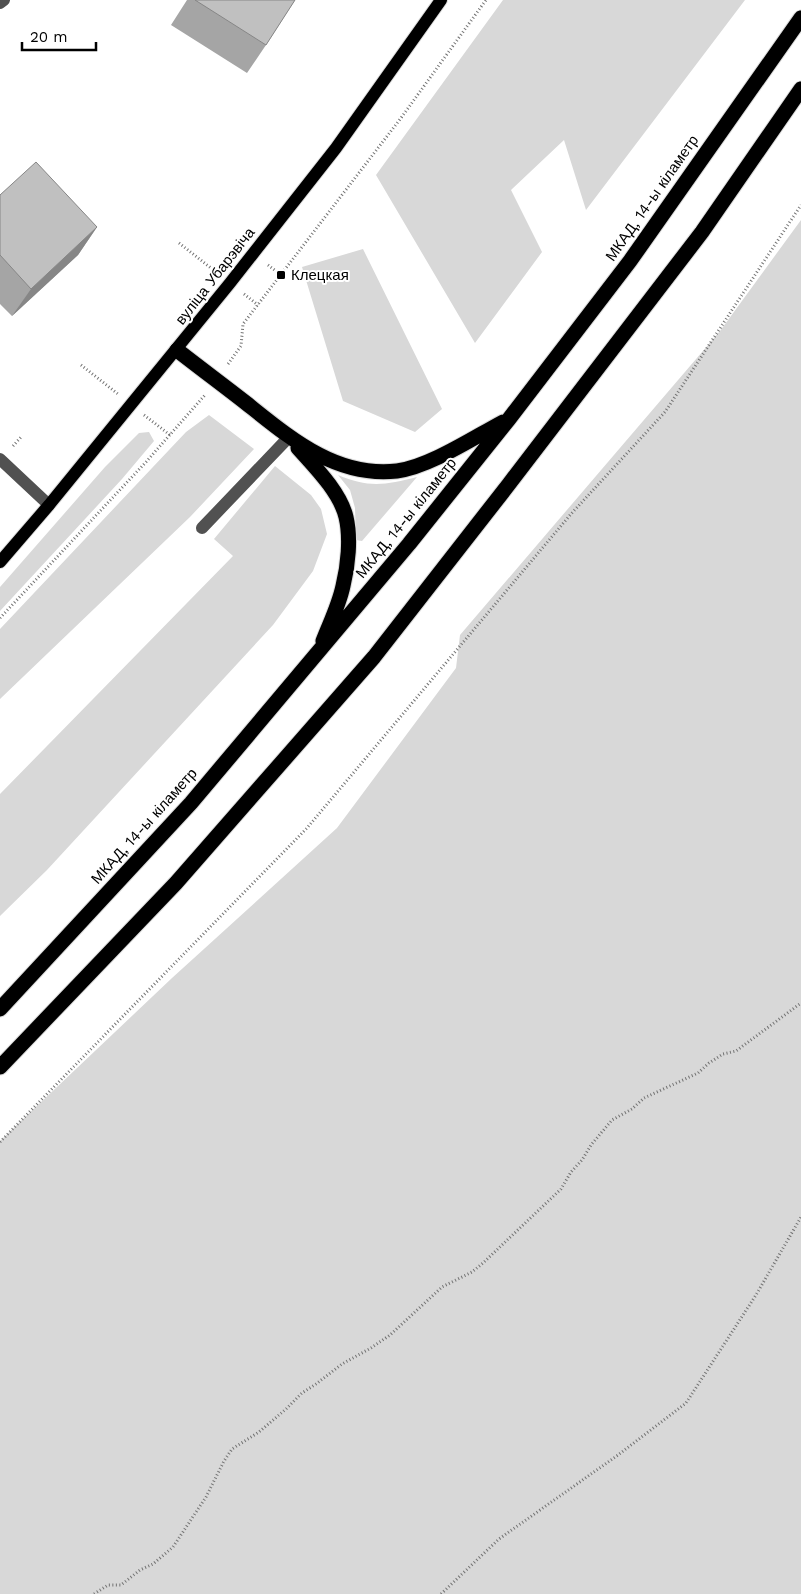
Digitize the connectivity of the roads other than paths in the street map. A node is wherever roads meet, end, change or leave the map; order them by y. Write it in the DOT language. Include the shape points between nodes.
graph roads {
  1 [pos="4,0"];
  2 [pos="441,0"];
  3 [pos="0,3"];
  4 [pos="801,18"];
  5 [pos="801,89"];
  6 [pos="177,350"];
  7 [pos="509,419"];
  8 [pos="289,438"];
  9 [pos="0,459"];
  10 [pos="49,505"];
  11 [pos="202,528"];
  12 [pos="0,562"];
  13 [pos="319,651"];
  14 [pos="0,1009"];
  15 [pos="0,1067"];
  1 -- 3 [label="street"];
  2 -- 6 [label="main road, вуліца Убарэвіча" via="336,148"];
  4 -- 7 [label="highway, МКАД, 14-ы кіламетр" via="630,261"];
  5 -- 15 [label="highway" via="702,232 374,657 176,883"];
  6 -- 8 [label="highway"];
  6 -- 10 [label="main road, вуліца Убарэвіча"];
  7 -- 8 [label="highway" via="425,463 398,471 348,468 324,459"];
  7 -- 13 [label="highway, МКАД, 14-ы кіламетр"];
  8 -- 11 [label="street"];
  8 -- 13 [label="highway" via="322,475 346,517 348,541 343,587"];
  9 -- 10 [label="street"];
  10 -- 12 [label="main road, вуліца Убарэвіча"];
  13 -- 14 [label="highway, МКАД, 14-ы кіламетр" via="191,803"];
}
